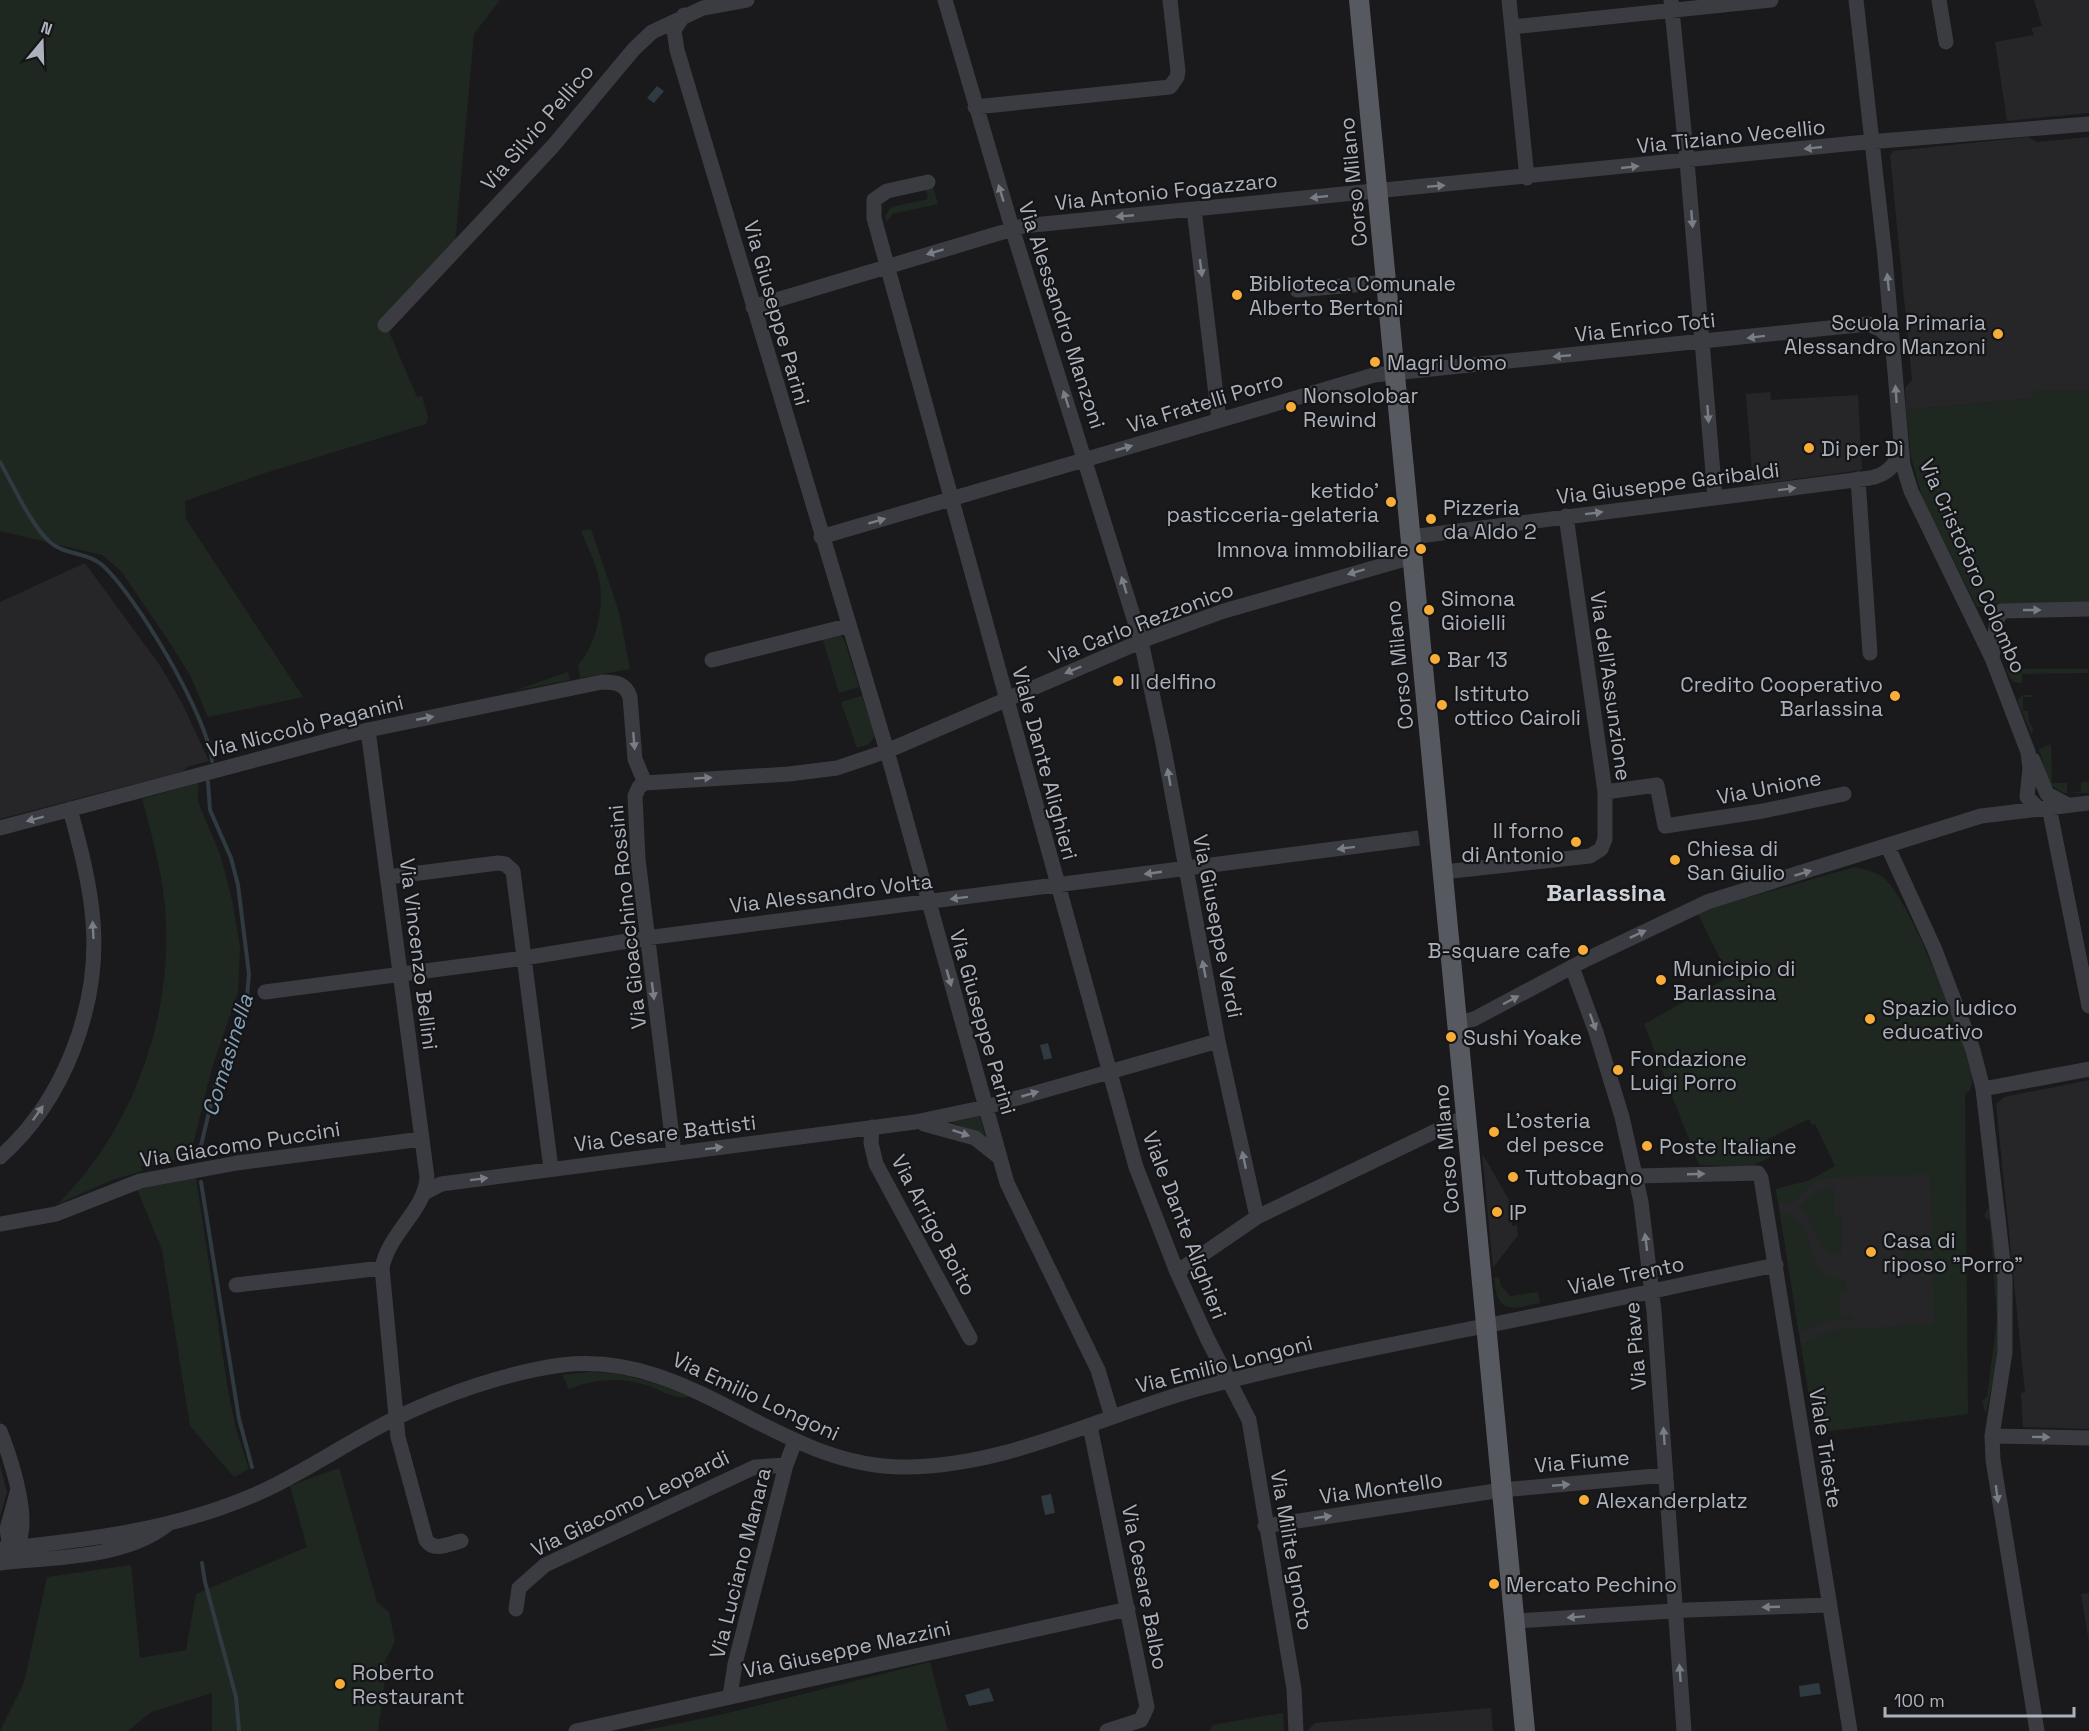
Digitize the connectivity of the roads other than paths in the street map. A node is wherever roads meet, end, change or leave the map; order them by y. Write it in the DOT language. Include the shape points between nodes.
graph roads {
  1 [pos="747,0"];
  2 [pos="945,0"];
  3 [pos="1170,0"];
  4 [pos="1359,0"];
  5 [pos="1509,0"];
  6 [pos="1771,0"];
  7 [pos="1856,0"];
  8 [pos="1939,0"];
  9 [pos="1671,5"];
  10 [pos="684,15"];
  11 [pos="1512,27"];
  12 [pos="1946,42"];
  13 [pos="975,107"];
  14 [pos="2089,124"];
  15 [pos="1871,142"];
  16 [pos="1687,161"];
  17 [pos="1527,178"];
  18 [pos="928,182"];
  19 [pos="1378,191"];
  20 [pos="1194,210"];
  21 [pos="1012,228"];
  22 [pos="886,267"];
  23 [pos="1387,282"];
  24 [pos="1297,290"];
  25 [pos="753,307"];
  26 [pos="385,325"];
  27 [pos="1892,340"];
  28 [pos="1703,343"];
  29 [pos="1396,372"];
  30 [pos="1219,420"];
  31 [pos="1900,448"];
  32 [pos="1085,459"];
  33 [pos="1878,476"];
  34 [pos="1858,479"];
  35 [pos="1911,491"];
  36 [pos="1715,497"];
  37 [pos="950,500"];
  38 [pos="1566,516"];
  39 [pos="821,537"];
  40 [pos="1411,537"];
  41 [pos="1412,557"];
  42 [pos="2089,609"];
  43 [pos="848,626"];
  44 [pos="1141,641"];
  45 [pos="1870,653"];
  46 [pos="1992,658"];
  47 [pos="712,660"];
  48 [pos="622,685"];
  49 [pos="1005,700"];
  50 [pos="368,730"];
  51 [pos="887,751"];
  52 [pos="645,783"];
  53 [pos="2034,783"];
  54 [pos="1605,792"];
  55 [pos="1844,794"];
  56 [pos="2089,803"];
  57 [pos="2068,805"];
  58 [pos="2038,807"];
  59 [pos="70,809"];
  60 [pos="2003,812"];
  61 [pos="0,828"];
  62 [pos="1404,840"];
  63 [pos="1888,847"];
  64 [pos="1185,868"];
  65 [pos="1443,872"];
  66 [pos="388,877"];
  67 [pos="1057,886"];
  68 [pos="928,902"];
  69 [pos="646,938"];
  70 [pos="524,958"];
  71 [pos="1579,963"];
  72 [pos="400,974"];
  73 [pos="265,992"];
  74 [pos="2089,1006"];
  75 [pos="1458,1023"];
  76 [pos="1218,1041"];
  77 [pos="2089,1069"];
  78 [pos="1109,1072"];
  79 [pos="1983,1089"];
  80 [pos="986,1107"];
  81 [pos="1467,1116"];
  82 [pos="915,1122"];
  83 [pos="872,1127"];
  84 [pos="422,1138"];
  85 [pos="674,1153"];
  86 [pos="0,1157"];
  87 [pos="1000,1158"];
  88 [pos="551,1169"];
  89 [pos="1637,1176"];
  90 [pos="425,1189"];
  91 [pos="1257,1217"];
  92 [pos="0,1224"];
  93 [pos="1776,1265"];
  94 [pos="382,1268"];
  95 [pos="1177,1272"];
  96 [pos="236,1285"];
  97 [pos="1652,1291"];
  98 [pos="1485,1326"];
  99 [pos="970,1338"];
  100 [pos="1229,1381"];
  101 [pos="1112,1417"];
  102 [pos="395,1418"];
  103 [pos="1090,1425"];
  104 [pos="0,1431"];
  105 [pos="1992,1436"];
  106 [pos="2089,1438"];
  107 [pos="795,1441"];
  108 [pos="786,1465"];
  109 [pos="1666,1475"];
  110 [pos="1502,1490"];
  111 [pos="168,1524"];
  112 [pos="10,1525"];
  113 [pos="1265,1526"];
  114 [pos="460,1541"];
  115 [pos="49,1545"];
  116 [pos="8,1550"];
  117 [pos="114,1550"];
  118 [pos="0,1563"];
  119 [pos="1829,1605"];
  120 [pos="516,1609"];
  121 [pos="1128,1609"];
  122 [pos="1675,1611"];
  123 [pos="1515,1621"];
  124 [pos="730,1696"];
  125 [pos="576,1731"];
  126 [pos="1107,1731"];
  127 [pos="1296,1731"];
  128 [pos="1525,1731"];
  129 [pos="1684,1731"];
  130 [pos="1850,1731"];
  131 [pos="2037,1731"];
  1 -- 10 [label="street, Via Silvio Pellico" via="721,3"];
  2 -- 13 [label="street, Via Alessandro Manzoni"];
  3 -- 13 [label="street" via="1178,71 1170,87"];
  4 -- 19 [label="main road, Corso Milano"];
  5 -- 11 [label="street"];
  6 -- 9 [label="street"];
  7 -- 15 [label="street, Via Cristoforo Colombo"];
  8 -- 12 [label="street"];
  9 -- 11 [label="street"];
  9 -- 16 [label="street"];
  10 -- 25 [label="street, Via Giuseppe Parini" via="678,21 674,39"];
  10 -- 26 [label="street, Via Silvio Pellico" via="652,32 634,49 553,146"];
  11 -- 17 [label="street"];
  21 -- 13 [label="street, Via Alessandro Manzoni, one-way"];
  14 -- 15 [label="street, Via Tiziano Vecellio"];
  15 -- 16 [label="street, Via Tiziano Vecellio, one-way"];
  27 -- 15 [label="street, Via Cristoforo Colombo, one-way"];
  17 -- 16 [label="street, Via Tiziano Vecellio, one-way"];
  16 -- 28 [label="street, one-way"];
  19 -- 17 [label="street, Via Tiziano Vecellio, one-way"];
  18 -- 22 [label="street, Viale Dante Alighieri" via="887,190 874,200 874,218"];
  19 -- 20 [label="street, Via Antonio Fogazzaro, one-way"];
  19 -- 23 [label="main road, Corso Milano"];
  20 -- 21 [label="street, Via Antonio Fogazzaro, one-way"];
  20 -- 30 [label="street, one-way"];
  21 -- 22 [label="street, Via Antonio Fogazzaro, one-way"];
  32 -- 21 [label="street, Via Alessandro Manzoni, one-way"];
  22 -- 25 [label="street, Via Antonio Fogazzaro"];
  22 -- 37 [label="street, Viale Dante Alighieri"];
  23 -- 24 [label="street"];
  23 -- 29 [label="main road, Corso Milano"];
  25 -- 39 [label="street, Via Giuseppe Parini"];
  27 -- 28 [label="street, Via Enrico Toti, one-way" via="1868,324"];
  31 -- 27 [label="street, Via Cristoforo Colombo, one-way"];
  28 -- 29 [label="street, Via Enrico Toti, one-way"];
  28 -- 36 [label="street, one-way"];
  29 -- 30 [label="street, Via Fratelli Porro" via="1347,382"];
  29 -- 40 [label="main road, Corso Milano"];
  32 -- 30 [label="street, Via Fratelli Porro, one-way"];
  31 -- 33 [label="street" via="1894,465"];
  31 -- 35 [label="street, Via Cristoforo Colombo"];
  32 -- 37 [label="street, Via Fratelli Porro"];
  44 -- 32 [label="street, Via Alessandro Manzoni, one-way"];
  33 -- 34 [label="street, Via Giuseppe Garibaldi"];
  33 -- 35 [label="street" via="1896,480"];
  36 -- 34 [label="street, Via Giuseppe Garibaldi, one-way"];
  34 -- 45 [label="street"];
  35 -- 46 [label="street, Via Cristoforo Colombo"];
  38 -- 36 [label="street, Via Giuseppe Garibaldi, one-way"];
  39 -- 37 [label="street, Via Fratelli Porro, one-way"];
  37 -- 49 [label="street, Viale Dante Alighieri"];
  38 -- 40 [label="street, Via Giuseppe Garibaldi"];
  38 -- 54 [label="street, Via dell'Assunzione"];
  39 -- 43 [label="street, Via Giuseppe Parini"];
  40 -- 41 [label="main road, Corso Milano"];
  41 -- 44 [label="street, Via Carlo Rezzonico, one-way" via="1224,611"];
  41 -- 65 [label="main road, Corso Milano" via="1433,837"];
  46 -- 42 [label="street, one-way" via="1997,619 2002,611"];
  43 -- 47 [label="street"];
  43 -- 51 [label="street, Via Giuseppe Parini"];
  44 -- 49 [label="street, Via Carlo Rezzonico, one-way"];
  64 -- 44 [label="street, Via Giuseppe Verdi, one-way"];
  46 -- 53 [label="street, Via Cristoforo Colombo" via="2028,752"];
  50 -- 48 [label="street, Via Niccolò Paganini, one-way" via="603,682"];
  48 -- 52 [label="street, Via Gioacchino Rossini, one-way" via="630,697 635,759"];
  49 -- 51 [label="street, Via Carlo Rezzonico"];
  49 -- 67 [label="street, Viale Dante Alighieri"];
  50 -- 59 [label="street, Via Niccolò Paganini"];
  50 -- 66 [label="street, Via Vincenzo Bellini"];
  52 -- 51 [label="street, Via Carlo Rezzonico, one-way" via="822,771"];
  51 -- 68 [label="street, Via Giuseppe Parini"];
  52 -- 69 [label="street, Via Gioacchino Rossini" via="635,796"];
  53 -- 57 [label="street" via="2052,799"];
  53 -- 58 [label="street, Via Cristoforo Colombo" via="2027,797"];
  53 -- 60 [label="street"];
  54 -- 55 [label="street, Via Unione" via="1658,784 1665,826"];
  54 -- 65 [label="street, Via dell'Assunzione" via="1605,839 1601,849 1590,856"];
  56 -- 57 [label="street"];
  57 -- 58 [label="street"];
  58 -- 60 [label="street"];
  58 -- 74 [label="street, Via Cristoforo Colombo"];
  59 -- 61 [label="street, Via Niccolò Paganini, one-way"];
  86 -- 59 [label="street, one-way" via="34,1118 61,1077 89,992 94,940 91,898"];
  60 -- 63 [label="street" via="1963,820"];
  62 -- 64 [label="street, Via Alessandro Volta, one-way"];
  71 -- 63 [label="street, one-way" via="1707,903"];
  63 -- 79 [label="street" via="1935,950 1973,1050"];
  64 -- 67 [label="street, Via Alessandro Volta, one-way"];
  76 -- 64 [label="street, Via Giuseppe Verdi, one-way"];
  65 -- 75 [label="main road, Corso Milano"];
  66 -- 70 [label="street" via="498,863 508,866 514,874"];
  66 -- 72 [label="street, Via Vincenzo Bellini"];
  67 -- 68 [label="street, Via Alessandro Volta, one-way"];
  67 -- 78 [label="street, Viale Dante Alighieri"];
  68 -- 69 [label="street, Via Alessandro Volta"];
  68 -- 80 [label="street, Via Giuseppe Parini, one-way"];
  69 -- 70 [label="street, Via Alessandro Volta"];
  69 -- 85 [label="street, Via Gioacchino Rossini, one-way"];
  70 -- 72 [label="street, Via Alessandro Volta"];
  70 -- 88 [label="street"];
  75 -- 71 [label="street, one-way" via="1482,1015"];
  71 -- 89 [label="street, Via Piave, one-way"];
  72 -- 73 [label="street, Via Alessandro Volta"];
  72 -- 84 [label="street, Via Vincenzo Bellini"];
  75 -- 81 [label="main road, Corso Milano"];
  76 -- 78 [label="street, Via Cesare Battisti"];
  91 -- 76 [label="street, Via Giuseppe Verdi, one-way"];
  77 -- 79 [label="street"];
  80 -- 78 [label="street, Via Cesare Battisti, one-way"];
  78 -- 95 [label="street, Viale Dante Alighieri" via="1136,1167"];
  79 -- 105 [label="street" via="2006,1290 2005,1352"];
  80 -- 82 [label="street, Via Cesare Battisti"];
  80 -- 87 [label="street, Via Giuseppe Parini"];
  81 -- 91 [label="street"];
  81 -- 98 [label="main road, Corso Milano"];
  82 -- 83 [label="street, Via Cesare Battisti"];
  82 -- 87 [label="street, Via Cesare Battisti, one-way" via="975,1138"];
  85 -- 83 [label="street, Via Cesare Battisti, one-way"];
  83 -- 99 [label="street, Via Arrigo Boito" via="876,1164"];
  84 -- 90 [label="street, Via Vincenzo Bellini"];
  84 -- 92 [label="street, Via Giacomo Puccini" via="158,1177 129,1184 56,1214"];
  85 -- 88 [label="street, Via Cesare Battisti"];
  87 -- 101 [label="street, Via Giuseppe Parini" via="1011,1195 1101,1377"];
  90 -- 88 [label="street, Via Cesare Battisti, one-way"];
  89 -- 93 [label="street, Viale Trieste, one-way" via="1758,1173 1765,1190"];
  97 -- 89 [label="street, Via Piave, one-way"];
  90 -- 94 [label="street" via="388,1247"];
  91 -- 95 [label="street"];
  93 -- 97 [label="street, Viale Trento"];
  93 -- 119 [label="street, Viale Trieste"];
  94 -- 96 [label="street"];
  94 -- 102 [label="street"];
  95 -- 100 [label="street, Viale Dante Alighieri"];
  97 -- 98 [label="street, Viale Trento"];
  109 -- 97 [label="street, Via Piave, one-way"];
  98 -- 100 [label="street, Via Emilio Longoni"];
  98 -- 110 [label="main road, Corso Milano"];
  100 -- 101 [label="street, Via Emilio Longoni"];
  100 -- 113 [label="street, Via Milite Ignoto" via="1249,1420"];
  101 -- 103 [label="street, Via Emilio Longoni"];
  102 -- 107 [label="street, Via Emilio Longoni" via="523,1372 604,1363 665,1377"];
  102 -- 111 [label="street, Via Emilio Longoni" via="267,1489"];
  102 -- 114 [label="street" via="426,1540 438,1547"];
  103 -- 107 [label="street, Via Emilio Longoni" via="1018,1450 932,1466 858,1462"];
  103 -- 121 [label="street, Via Cesare Balbo"];
  104 -- 112 [label="street" via="14,1465 18,1489"];
  105 -- 106 [label="street, one-way"];
  105 -- 131 [label="street, one-way" via="1997,1497"];
  107 -- 108 [label="street, Via Luciano Manara"];
  108 -- 120 [label="street, Via Giacomo Leopardi" via="755,1467 560,1557 524,1581 516,1597"];
  108 -- 124 [label="street, Via Luciano Manara"];
  110 -- 109 [label="street, Via Fiume, one-way"];
  109 -- 122 [label="street, Via Piave"];
  113 -- 110 [label="street, Via Montello, one-way"];
  110 -- 123 [label="main road, Corso Milano"];
  111 -- 115 [label="street, Via Emilio Longoni"];
  111 -- 117 [label="street, Via Emilio Longoni" via="151,1538"];
  112 -- 115 [label="street"];
  112 -- 116 [label="street"];
  113 -- 127 [label="street, Via Milite Ignoto" via="1294,1689"];
  115 -- 116 [label="street, Via Emilio Longoni"];
  116 -- 117 [label="street, Via Emilio Longoni" via="36,1553 98,1546"];
  117 -- 118 [label="street, Via Emilio Longoni"];
  119 -- 122 [label="street, one-way"];
  119 -- 130 [label="street, Viale Trieste"];
  121 -- 124 [label="street, Via Giuseppe Mazzini"];
  121 -- 126 [label="street, Via Cesare Balbo" via="1146,1712 1137,1722"];
  122 -- 123 [label="street, one-way"];
  129 -- 122 [label="street, Via Piave, one-way"];
  123 -- 128 [label="main road, Corso Milano"];
  124 -- 125 [label="street, Via Giuseppe Mazzini"];
}
